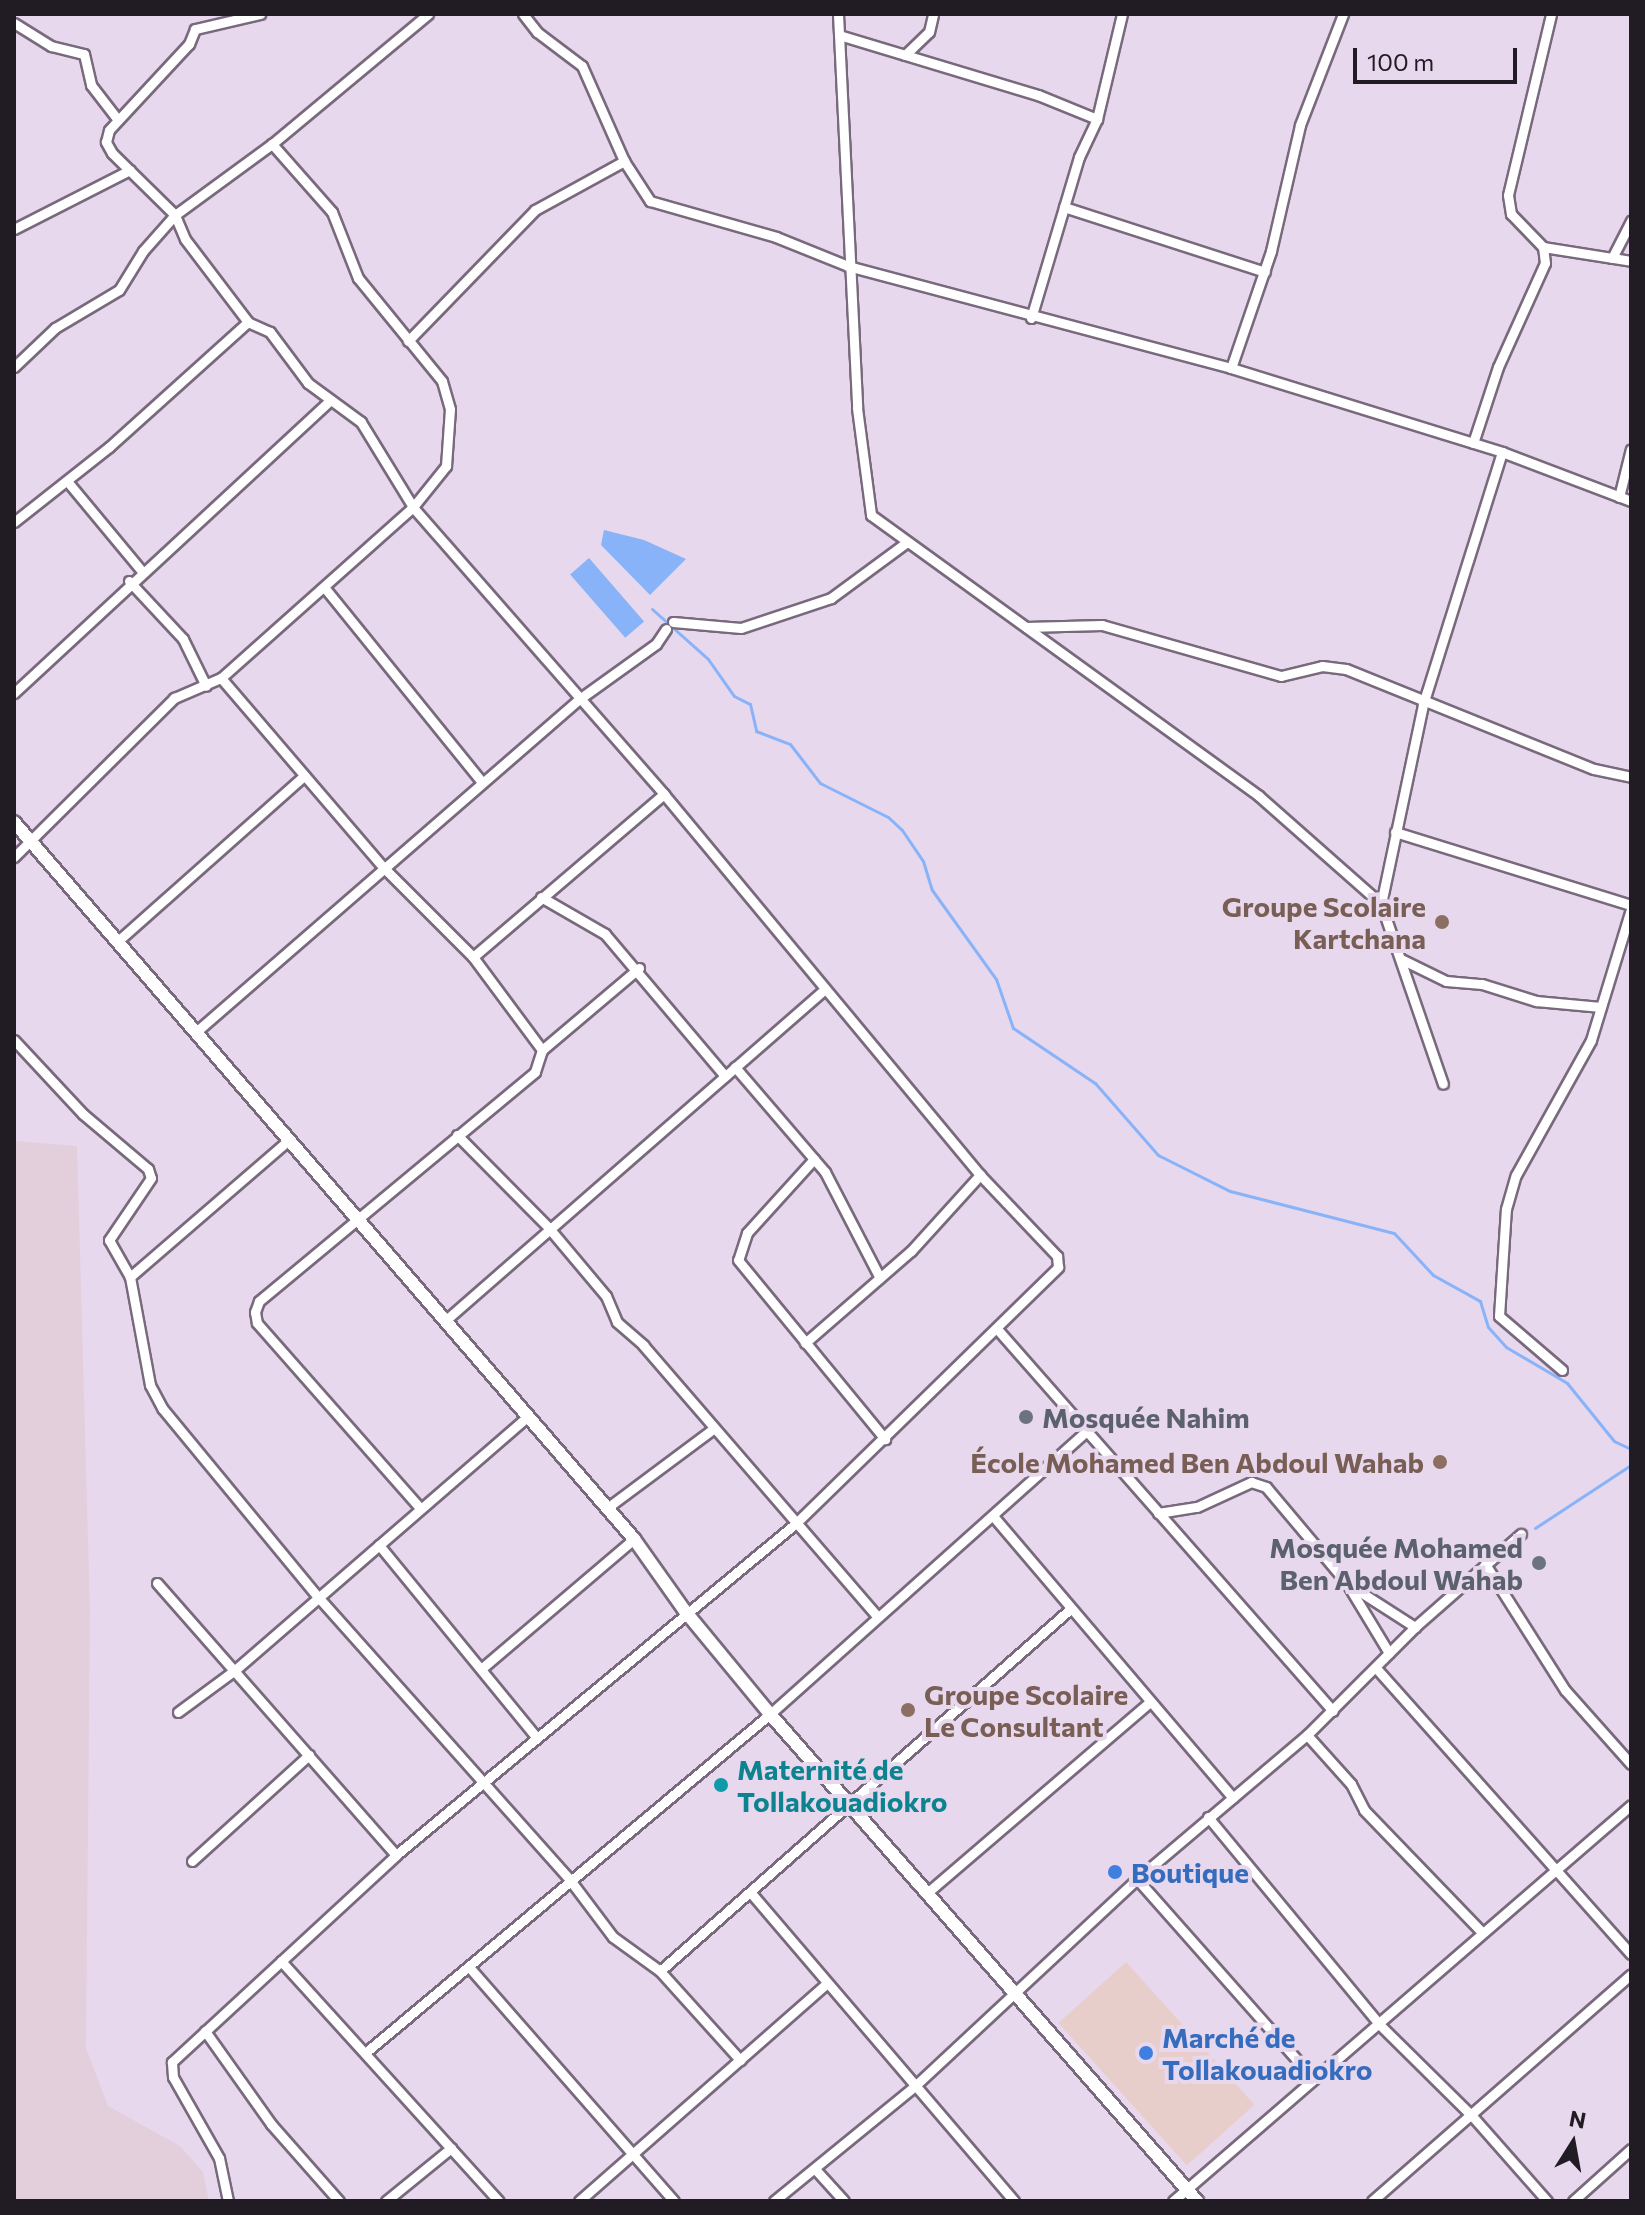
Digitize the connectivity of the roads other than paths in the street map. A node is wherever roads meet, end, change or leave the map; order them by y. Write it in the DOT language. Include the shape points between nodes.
graph roads {
  1 [pos="260,14"];
  2 [pos="428,14"];
  3 [pos="523,14"];
  4 [pos="838,14"];
  5 [pos="933,14"];
  6 [pos="1122,14"];
  7 [pos="1343,14"];
  8 [pos="1551,14"];
  9 [pos="14,23"];
  10 [pos="839,35"];
  11 [pos="905,55"];
  12 [pos="1097,119"];
  13 [pos="118,120"];
  14 [pos="272,144"];
  15 [pos="624,161"];
  16 [pos="130,170"];
  17 [pos="1064,207"];
  18 [pos="175,215"];
  19 [pos="1631,221"];
  20 [pos="14,228"];
  21 [pos="1543,247"];
  22 [pos="1612,258"];
  23 [pos="1631,261"];
  24 [pos="848,266"];
  25 [pos="1265,272"];
  26 [pos="1031,318"];
  27 [pos="248,322"];
  28 [pos="408,341"];
  29 [pos="14,367"];
  30 [pos="1231,368"];
  31 [pos="330,400"];
  32 [pos="1473,443"];
  33 [pos="1631,449"];
  34 [pos="1502,452"];
  35 [pos="67,481"];
  36 [pos="1619,497"];
  37 [pos="1631,501"];
  38 [pos="413,507"];
  39 [pos="14,522"];
  40 [pos="907,542"];
  41 [pos="141,570"];
  42 [pos="129,581"];
  43 [pos="324,587"];
  44 [pos="1026,627"];
  45 [pos="221,678"];
  46 [pos="206,686"];
  47 [pos="14,693"];
  48 [pos="578,700"];
  49 [pos="1423,704"];
  50 [pos="304,776"];
  51 [pos="1631,777"];
  52 [pos="482,782"];
  53 [pos="664,794"];
  54 [pos="14,822"];
  55 [pos="1395,832"];
  56 [pos="32,843"];
  57 [pos="14,857"];
  58 [pos="383,867"];
  59 [pos="541,897"];
  60 [pos="1381,904"];
  61 [pos="1631,907"];
  62 [pos="118,941"];
  63 [pos="473,957"];
  64 [pos="1401,959"];
  65 [pos="639,968"];
  66 [pos="825,989"];
  67 [pos="1601,1007"];
  68 [pos="197,1031"];
  69 [pos="14,1040"];
  70 [pos="542,1050"];
  71 [pos="735,1067"];
  72 [pos="725,1076"];
  73 [pos="1443,1084"];
  74 [pos="457,1135"];
  75 [pos="290,1139"];
  76 [pos="814,1159"];
  77 [pos="980,1175"];
  78 [pos="360,1219"];
  79 [pos="548,1227"];
  80 [pos="130,1277"];
  81 [pos="880,1278"];
  82 [pos="446,1320"];
  83 [pos="998,1330"];
  84 [pos="805,1343"];
  85 [pos="1562,1370"];
  86 [pos="526,1418"];
  87 [pos="713,1429"];
  88 [pos="1086,1431"];
  89 [pos="885,1439"];
  90 [pos="419,1507"];
  91 [pos="607,1508"];
  92 [pos="1158,1513"];
  93 [pos="993,1516"];
  94 [pos="795,1524"];
  95 [pos="1521,1534"];
  96 [pos="634,1539"];
  97 [pos="379,1545"];
  98 [pos="1485,1564"];
  99 [pos="1346,1582"];
  100 [pos="157,1583"];
  101 [pos="319,1598"];
  102 [pos="1069,1610"];
  103 [pos="685,1611"];
  104 [pos="878,1617"];
  105 [pos="1415,1627"];
  106 [pos="1389,1653"];
  107 [pos="1376,1668"];
  108 [pos="481,1669"];
  109 [pos="235,1670"];
  110 [pos="1150,1702"];
  111 [pos="1333,1711"];
  112 [pos="178,1712"];
  113 [pos="770,1714"];
  114 [pos="1307,1735"];
  115 [pos="537,1738"];
  116 [pos="309,1755"];
  117 [pos="1631,1764"];
  118 [pos="484,1781"];
  119 [pos="1233,1798"];
  120 [pos="848,1802"];
  121 [pos="1631,1805"];
  122 [pos="1208,1817"];
  123 [pos="396,1855"];
  124 [pos="192,1861"];
  125 [pos="1556,1868"];
  126 [pos="1137,1879"];
  127 [pos="570,1880"];
  128 [pos="751,1893"];
  129 [pos="927,1893"];
  130 [pos="1482,1932"];
  131 [pos="1631,1954"];
  132 [pos="281,1961"];
  133 [pos="469,1967"];
  134 [pos="660,1971"];
  135 [pos="1631,1974"];
  136 [pos="826,1984"];
  137 [pos="1016,1995"];
  138 [pos="1380,2025"];
  139 [pos="205,2031"];
  140 [pos="365,2053"];
  141 [pos="740,2060"];
  142 [pos="1313,2078"];
  143 [pos="916,2085"];
  144 [pos="1473,2117"];
  145 [pos="451,2148"];
  146 [pos="1631,2149"];
  147 [pos="632,2152"];
  148 [pos="815,2169"];
  149 [pos="1186,2189"];
  150 [pos="228,2201"];
  151 [pos="339,2201"];
  152 [pos="386,2201"];
  153 [pos="499,2201"];
  154 [pos="579,2201"];
  155 [pos="674,2201"];
  156 [pos="774,2201"];
  157 [pos="844,2201"];
  158 [pos="1014,2201"];
  159 [pos="1173,2201"];
  160 [pos="1197,2201"];
  161 [pos="1372,2201"];
  162 [pos="1547,2201"];
  163 [pos="1573,2201"];
  1 -- 13 [label="street" via="195,29 189,44"];
  2 -- 14 [label="street"];
  3 -- 15 [label="street" via="537,32 582,66"];
  4 -- 10 [label="street"];
  5 -- 11 [label="street" via="929,32"];
  6 -- 12 [label="street"];
  7 -- 25 [label="street" via="1300,125"];
  8 -- 21 [label="street" via="1508,195 1511,214"];
  9 -- 13 [label="street" via="51,46 84,54 91,85"];
  10 -- 11 [label="street"];
  10 -- 24 [label="street"];
  11 -- 12 [label="street"];
  12 -- 17 [label="street"];
  13 -- 16 [label="street" via="106,142"];
  14 -- 18 [label="street"];
  14 -- 28 [label="street" via="332,212 358,278"];
  15 -- 24 [label="street" via="650,201 776,237"];
  15 -- 28 [label="street" via="535,210"];
  16 -- 18 [label="street"];
  16 -- 20 [label="street"];
  17 -- 25 [label="street"];
  17 -- 26 [label="street"];
  18 -- 27 [label="street" via="185,239"];
  18 -- 29 [label="street" via="143,251 119,290 55,328"];
  19 -- 22 [label="street"];
  21 -- 22 [label="street"];
  21 -- 32 [label="street" via="1542,280 1498,367"];
  22 -- 23 [label="street"];
  24 -- 26 [label="street"];
  24 -- 40 [label="street" via="857,408 871,515"];
  25 -- 30 [label="street"];
  26 -- 30 [label="street"];
  27 -- 31 [label="street" via="270,332 308,383"];
  27 -- 35 [label="street"];
  28 -- 38 [label="street" via="442,381 450,409 446,466"];
  30 -- 32 [label="street"];
  31 -- 38 [label="street" via="361,422"];
  31 -- 41 [label="street"];
  32 -- 34 [label="street"];
  33 -- 36 [label="street"];
  34 -- 36 [label="street"];
  34 -- 49 [label="street"];
  35 -- 39 [label="street"];
  35 -- 41 [label="street"];
  36 -- 37 [label="street"];
  38 -- 43 [label="street"];
  38 -- 48 [label="street"];
  40 -- 44 [label="street"];
  40 -- 48 [label="street" via="831,598 741,628 670,626 656,644"];
  41 -- 42 [label="street"];
  42 -- 46 [label="street" via="183,639"];
  42 -- 47 [label="street" via="65,650"];
  43 -- 45 [label="street"];
  43 -- 52 [label="street"];
  44 -- 49 [label="street" via="1102,625 1281,676 1322,666 1346,669"];
  44 -- 60 [label="street" via="1259,796"];
  45 -- 46 [label="street"];
  45 -- 50 [label="street"];
  46 -- 56 [label="street" via="174,698"];
  48 -- 52 [label="street"];
  48 -- 53 [label="street"];
  49 -- 51 [label="street" via="1594,769"];
  49 -- 55 [label="street"];
  50 -- 58 [label="street"];
  50 -- 62 [label="street"];
  52 -- 58 [label="street"];
  53 -- 59 [label="street"];
  53 -- 66 [label="street"];
  54 -- 56 [label="street"];
  55 -- 60 [label="street"];
  55 -- 61 [label="street"];
  56 -- 57 [label="street"];
  56 -- 62 [label="street"];
  58 -- 63 [label="street"];
  58 -- 68 [label="street"];
  59 -- 63 [label="street"];
  59 -- 65 [label="street" via="605,934"];
  60 -- 64 [label="street"];
  61 -- 67 [label="street"];
  62 -- 68 [label="street"];
  63 -- 70 [label="street"];
  64 -- 67 [label="street" via="1456,984 1482,984 1536,1001"];
  64 -- 73 [label="street"];
  65 -- 70 [label="street"];
  65 -- 72 [label="street"];
  66 -- 71 [label="street"];
  66 -- 77 [label="street"];
  67 -- 85 [label="street" via="1576,1072 1516,1175 1506,1209 1499,1316"];
  68 -- 75 [label="street"];
  69 -- 80 [label="street" via="83,1114 148,1169 151,1178 109,1236"];
  70 -- 74 [label="street" via="535,1072"];
  71 -- 72 [label="street"];
  71 -- 76 [label="street"];
  72 -- 79 [label="street"];
  74 -- 78 [label="street"];
  74 -- 79 [label="street"];
  75 -- 78 [label="street"];
  75 -- 80 [label="street"];
  76 -- 81 [label="street"];
  76 -- 84 [label="street" via="747,1233 738,1260"];
  77 -- 81 [label="street"];
  77 -- 83 [label="street" via="1057,1256 1058,1267"];
  78 -- 82 [label="street"];
  78 -- 90 [label="street" via="259,1301 257,1323"];
  79 -- 82 [label="street"];
  79 -- 87 [label="street" via="606,1296 617,1322"];
  80 -- 101 [label="street" via="150,1385 163,1409"];
  81 -- 84 [label="street"];
  82 -- 86 [label="street"];
  83 -- 88 [label="street"];
  83 -- 89 [label="street"];
  84 -- 89 [label="street"];
  86 -- 90 [label="street"];
  86 -- 91 [label="street"];
  87 -- 91 [label="street"];
  87 -- 94 [label="street"];
  88 -- 92 [label="street"];
  88 -- 93 [label="street"];
  89 -- 94 [label="street"];
  90 -- 97 [label="street"];
  91 -- 96 [label="street"];
  92 -- 99 [label="street" via="1197,1507 1251,1482 1266,1487"];
  92 -- 111 [label="street"];
  93 -- 102 [label="street"];
  93 -- 104 [label="street"];
  94 -- 103 [label="street"];
  94 -- 104 [label="street"];
  95 -- 98 [label="street"];
  96 -- 103 [label="street"];
  96 -- 108 [label="street"];
  97 -- 101 [label="street"];
  97 -- 108 [label="street"];
  98 -- 105 [label="street"];
  98 -- 117 [label="street" via="1565,1690"];
  99 -- 105 [label="street"];
  99 -- 106 [label="street"];
  100 -- 109 [label="street"];
  101 -- 109 [label="street"];
  101 -- 118 [label="street"];
  102 -- 110 [label="street"];
  102 -- 120 [label="street"];
  103 -- 113 [label="street"];
  103 -- 115 [label="street"];
  104 -- 113 [label="street"];
  105 -- 106 [label="street"];
  106 -- 107 [label="street"];
  107 -- 111 [label="street"];
  107 -- 125 [label="street"];
  108 -- 115 [label="street"];
  109 -- 112 [label="street"];
  109 -- 116 [label="street"];
  110 -- 119 [label="street"];
  110 -- 129 [label="street"];
  111 -- 114 [label="street"];
  113 -- 120 [label="street"];
  113 -- 127 [label="street"];
  114 -- 119 [label="street"];
  114 -- 130 [label="street" via="1351,1784 1364,1810"];
  115 -- 118 [label="street"];
  116 -- 123 [label="street"];
  116 -- 124 [label="street"];
  118 -- 123 [label="street"];
  118 -- 127 [label="street"];
  119 -- 122 [label="street"];
  120 -- 128 [label="street"];
  120 -- 129 [label="street"];
  121 -- 125 [label="street"];
  122 -- 126 [label="street"];
  122 -- 138 [label="street"];
  123 -- 132 [label="street"];
  125 -- 130 [label="street"];
  125 -- 131 [label="street"];
  126 -- 137 [label="street"];
  126 -- 142 [label="street"];
  127 -- 133 [label="street"];
  127 -- 134 [label="street" via="613,1937"];
  128 -- 134 [label="street"];
  128 -- 136 [label="street"];
  129 -- 137 [label="street"];
  130 -- 138 [label="street"];
  132 -- 139 [label="street"];
  132 -- 140 [label="street"];
  133 -- 140 [label="street"];
  133 -- 147 [label="street"];
  134 -- 141 [label="street"];
  135 -- 144 [label="street"];
  136 -- 141 [label="street"];
  136 -- 143 [label="street"];
  137 -- 143 [label="street"];
  137 -- 149 [label="street"];
  138 -- 142 [label="street"];
  138 -- 144 [label="street"];
  139 -- 150 [label="street" via="172,2062 171,2070 219,2158"];
  139 -- 151 [label="street" via="271,2124"];
  140 -- 145 [label="street"];
  141 -- 147 [label="street"];
  142 -- 149 [label="street"];
  143 -- 148 [label="street"];
  143 -- 158 [label="street"];
  144 -- 161 [label="street"];
  144 -- 162 [label="street"];
  145 -- 152 [label="street"];
  145 -- 153 [label="street"];
  146 -- 163 [label="street"];
  147 -- 154 [label="street"];
  147 -- 155 [label="street"];
  148 -- 156 [label="street"];
  148 -- 157 [label="street"];
  149 -- 159 [label="street"];
  149 -- 160 [label="street"];
}
